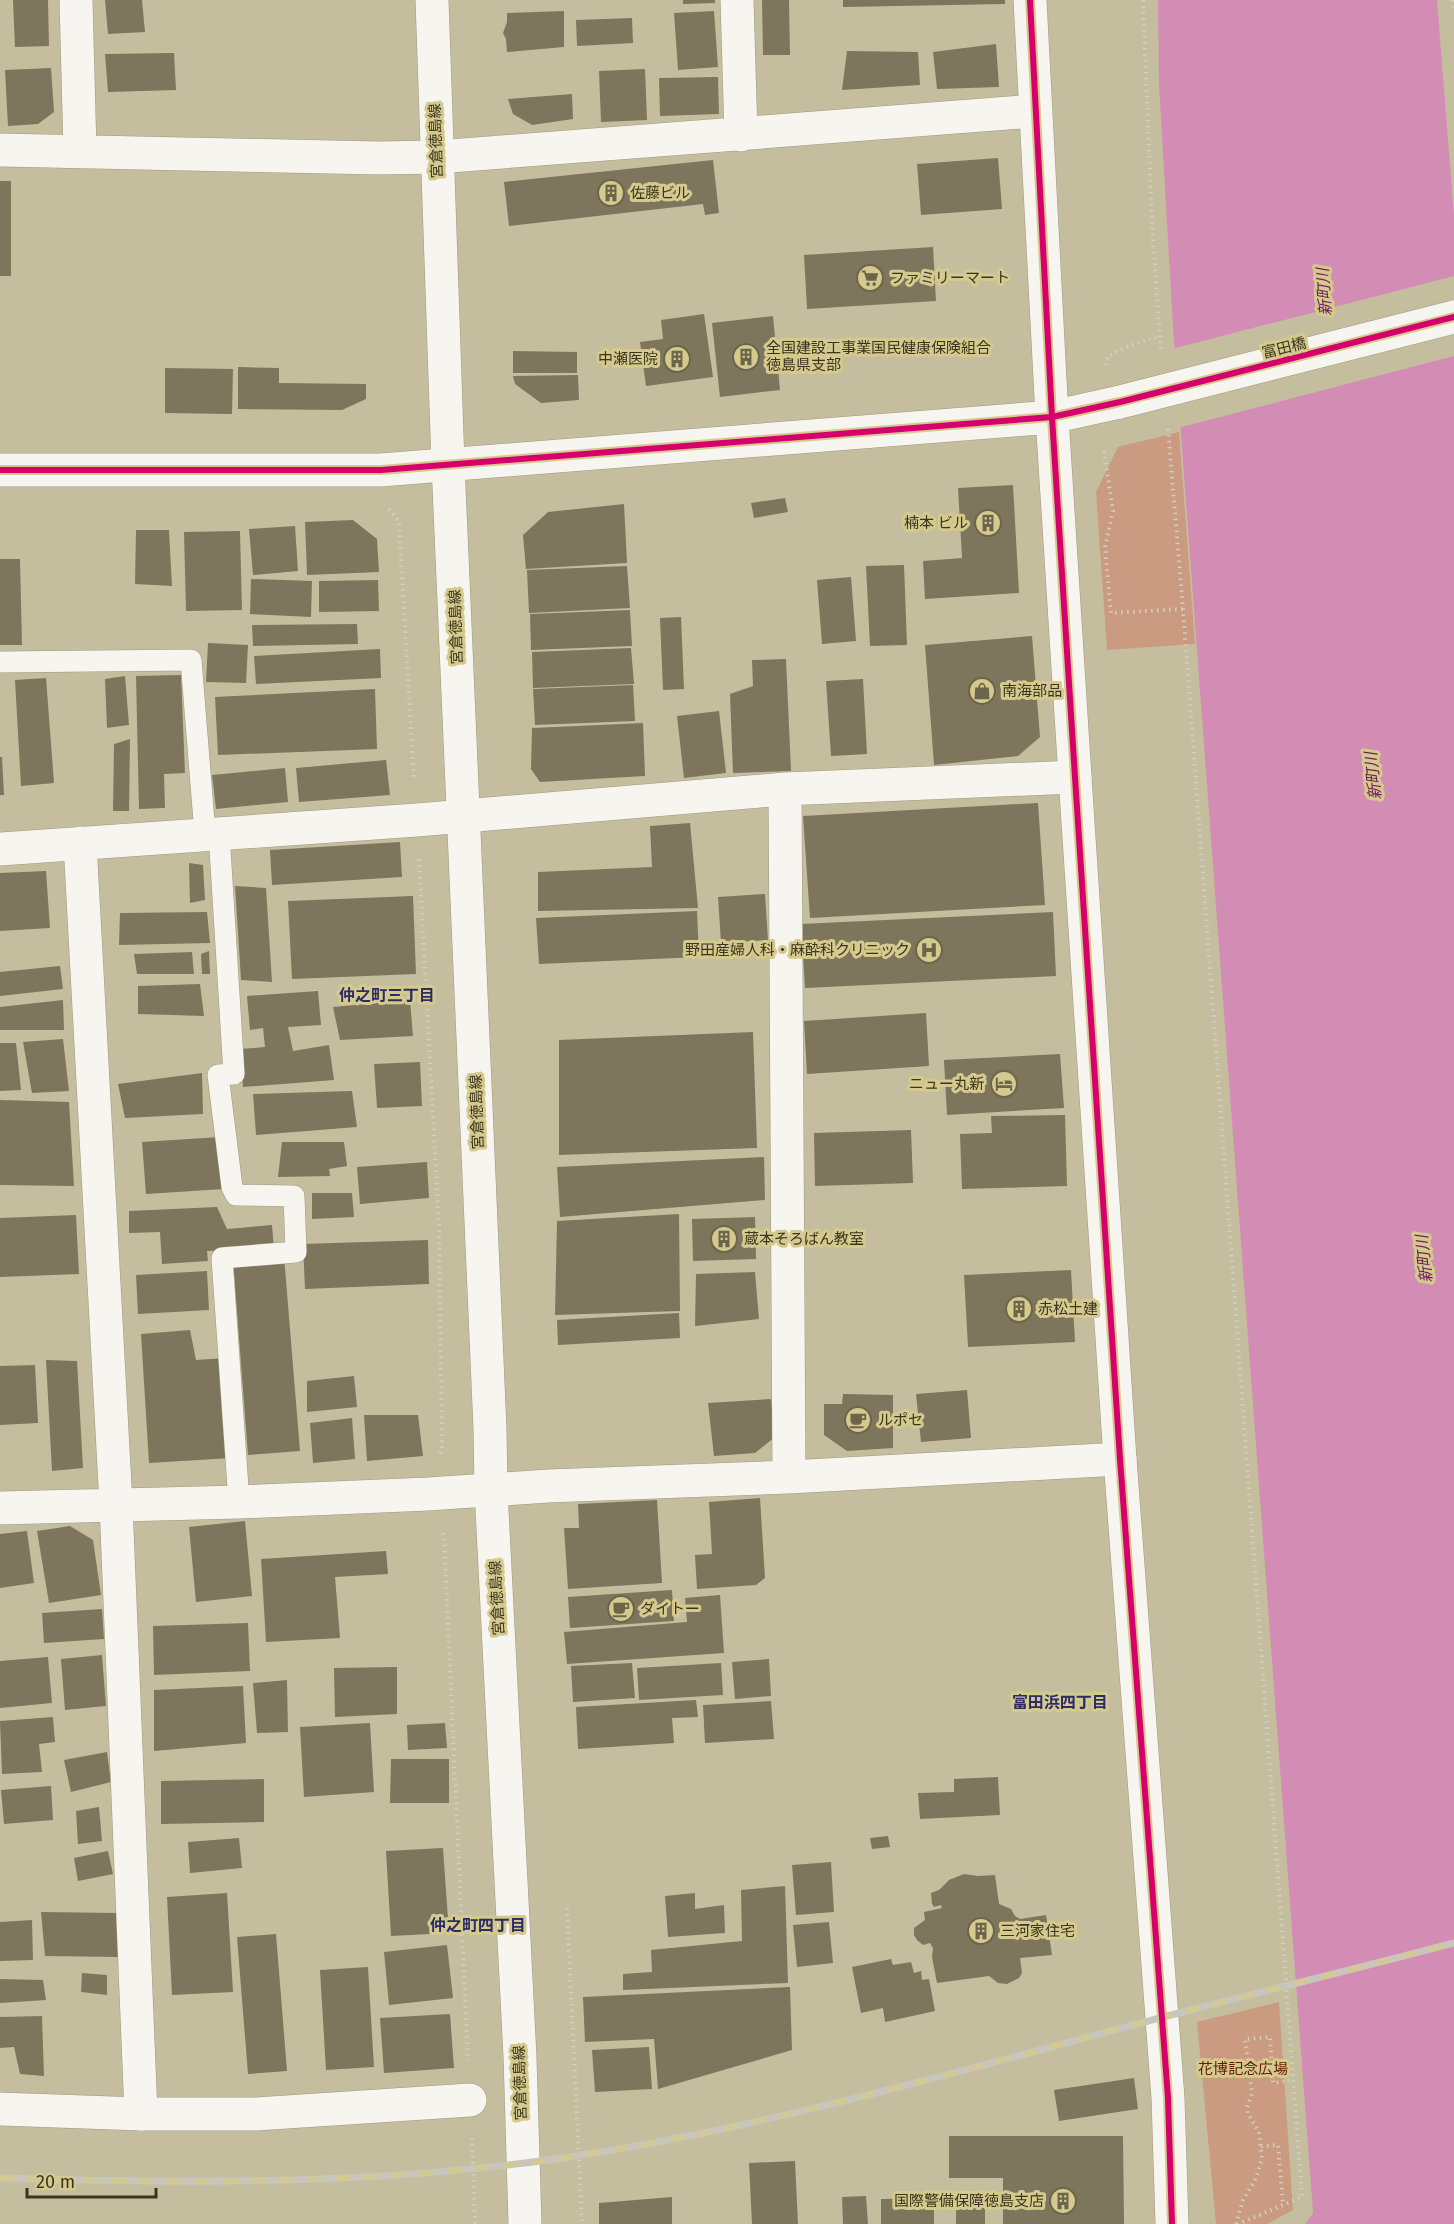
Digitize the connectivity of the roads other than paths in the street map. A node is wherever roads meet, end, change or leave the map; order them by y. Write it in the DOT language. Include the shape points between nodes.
graph roads {
  1 [pos="76,0"];
  2 [pos="432,0"];
  3 [pos="737,0"];
  4 [pos="1030,0"];
  5 [pos="1035,111"];
  6 [pos="741,135"];
  7 [pos="0,150"];
  8 [pos="80,151"];
  9 [pos="437,157"];
  10 [pos="1454,317"];
  11 [pos="1052,417"];
  12 [pos="448,464"];
  13 [pos="0,470"];
  14 [pos="0,662"];
  15 [pos="1075,777"];
  16 [pos="784,789"];
  17 [pos="464,816"];
  18 [pos="212,834"];
  19 [pos="80,843"];
  20 [pos="0,849"];
  21 [pos="1120,1459"];
  22 [pos="789,1478"];
  23 [pos="491,1490"];
  24 [pos="239,1502"];
  25 [pos="116,1504"];
  26 [pos="0,1508"];
  27 [pos="470,2100"];
  28 [pos="0,2109"];
  29 [pos="141,2114"];
  30 [pos="525,2224"];
  31 [pos="1172,2224"];
  1 -- 8 [label="street"];
  2 -- 9 [label="street, 宮倉徳島線"];
  3 -- 6 [label="street"];
  4 -- 5 [label="street"];
  5 -- 6 [label="street"];
  5 -- 11 [label="street"];
  6 -- 9 [label="street"];
  7 -- 8 [label="street"];
  8 -- 9 [label="street"];
  9 -- 12 [label="street, 宮倉徳島線"];
  10 -- 11 [label="street, 富田橋, bridge"];
  11 -- 12 [label="street, 富田橋"];
  11 -- 15 [label="street"];
  12 -- 13 [label="street, 富田橋" via="381,470"];
  12 -- 17 [label="street, 宮倉徳島線"];
  14 -- 18 [label="lane" via="191,660"];
  15 -- 16 [label="street"];
  15 -- 21 [label="street"];
  16 -- 17 [label="street"];
  16 -- 22 [label="street"];
  17 -- 18 [label="street"];
  17 -- 23 [label="street, 宮倉徳島線"];
  18 -- 19 [label="street"];
  18 -- 24 [label="lane" via="234,1074 218,1075 232,1187 236,1195 294,1196 296,1252 222,1258"];
  19 -- 20 [label="street"];
  19 -- 25 [label="street"];
  21 -- 22 [label="street"];
  21 -- 31 [label="street" via="1168,2098"];
  22 -- 23 [label="street"];
  23 -- 24 [label="street"];
  23 -- 30 [label="street, 宮倉徳島線"];
  24 -- 25 [label="street"];
  25 -- 26 [label="street"];
  25 -- 29 [label="street"];
  27 -- 29 [label="street" via="256,2114"];
  28 -- 29 [label="street"];
}
